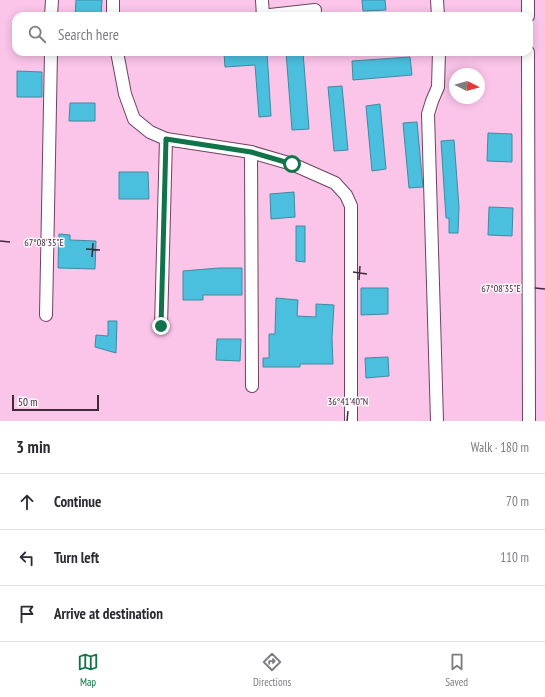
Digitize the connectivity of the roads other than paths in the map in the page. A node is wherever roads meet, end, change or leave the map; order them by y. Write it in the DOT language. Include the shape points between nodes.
graph roads {
  1 [pos="52,0"];
  2 [pos="113,0"];
  3 [pos="262,0"];
  4 [pos="437,0"];
  5 [pos="528,0"];
  6 [pos="315,9"];
  7 [pos="51,12"];
  8 [pos="113,12"];
  9 [pos="262,12"];
  10 [pos="292,12"];
  11 [pos="438,12"];
  12 [pos="528,12"];
  13 [pos="51,56"];
  14 [pos="118,56"];
  15 [pos="439,56"];
  16 [pos="528,56"];
  17 [pos="166,139"];
  18 [pos="251,152"];
  19 [pos="46,315"];
  20 [pos="161,326"];
  21 [pos="252,386"];
  22 [pos="351,421"];
  23 [pos="437,421"];
  24 [pos="530,421"];
  1 -- 7 [label="street"];
  2 -- 8 [label="street"];
  3 -- 9 [label="street"];
  4 -- 11 [label="street"];
  5 -- 12 [label="street"];
  6 -- 10 [label="street"];
  13 -- 19 [label="street"];
  14 -- 17 [label="street" via="125,94 134,119 150,132"];
  15 -- 23 [label="street" via="438,88 428,114"];
  16 -- 24 [label="street"];
  17 -- 18 [label="street"];
  17 -- 20 [label="street"];
  18 -- 21 [label="street"];
  18 -- 22 [label="street" via="292,164 335,183 346,194 351,206"];
}
